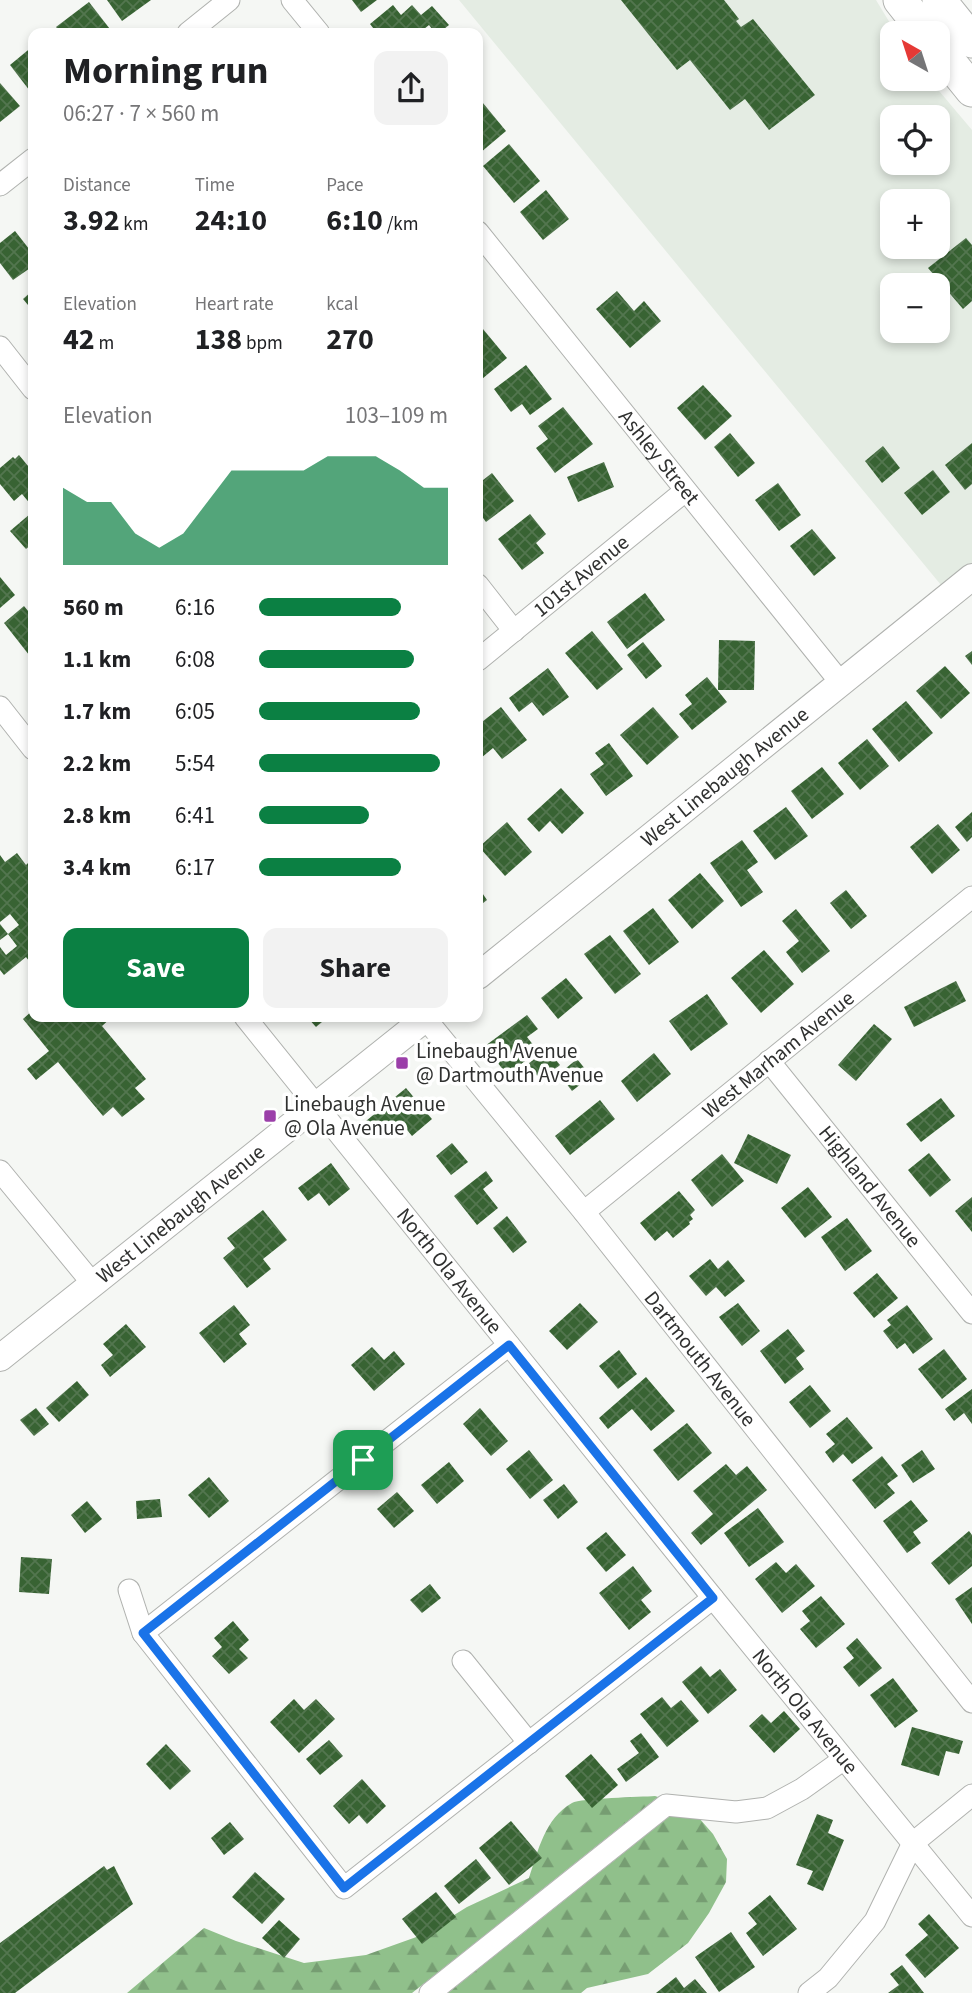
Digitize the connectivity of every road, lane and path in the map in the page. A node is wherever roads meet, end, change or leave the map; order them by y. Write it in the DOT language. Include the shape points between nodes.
graph roads {
  1 [pos="229,0"];
  2 [pos="292,0"];
  3 [pos="900,0"];
  4 [pos="939,0"];
  5 [pos="917,21"];
  6 [pos="194,28"];
  7 [pos="315,28"];
  8 [pos="953,41"];
  9 [pos="972,90"];
  10 [pos="28,163"];
  11 [pos="0,185"];
  12 [pos="483,238"];
  13 [pos="0,347"];
  14 [pos="28,383"];
  15 [pos="685,491"];
  16 [pos="972,577"];
  17 [pos="483,591"];
  18 [pos="514,631"];
  19 [pos="483,656"];
  20 [pos="841,683"];
  21 [pos="0,707"];
  22 [pos="28,743"];
  23 [pos="968,908"];
  24 [pos="483,972"];
  25 [pos="249,1022"];
  26 [pos="420,1022"];
  27 [pos="430,1022"];
  28 [pos="769,1061"];
  29 [pos="315,1106"];
  30 [pos="0,1171"];
  31 [pos="584,1212"];
  32 [pos="93,1284"];
  33 [pos="972,1313"];
  34 [pos="509,1345"];
  35 [pos="0,1358"];
  36 [pos="130,1590"];
  37 [pos="713,1598"];
  38 [pos="143,1633"];
  39 [pos="463,1661"];
  40 [pos="972,1702"];
  41 [pos="529,1743"];
  42 [pos="844,1759"];
  43 [pos="972,1795"];
  44 [pos="913,1843"];
  45 [pos="972,1916"];
  46 [pos="430,1993"];
  47 [pos="809,1993"];
  1 -- 6 [label="street"];
  2 -- 7 [label="street"];
  3 -- 5 [label="main road"];
  4 -- 8 [label="main road"];
  8 -- 9 [label="main road"];
  10 -- 11 [label="street"];
  12 -- 15 [label="street, Ashley Street"];
  13 -- 14 [label="street"];
  15 -- 18 [label="street, 101st Avenue"];
  15 -- 20 [label="street, Ashley Street"];
  16 -- 20 [label="street, West Linebaugh Avenue"];
  17 -- 18 [label="street"];
  18 -- 19 [label="street, 101st Avenue"];
  20 -- 24 [label="street, West Linebaugh Avenue"];
  21 -- 22 [label="street"];
  23 -- 28 [label="street, West Marham Avenue"];
  25 -- 29 [label="street, North Ola Avenue"];
  26 -- 29 [label="street, West Linebaugh Avenue"];
  27 -- 31 [label="street, Dartmouth Avenue"];
  28 -- 31 [label="street, West Marham Avenue"];
  28 -- 33 [label="street, Highland Avenue"];
  29 -- 32 [label="street, West Linebaugh Avenue"];
  29 -- 34 [label="street, North Ola Avenue"];
  30 -- 32 [label="street"];
  31 -- 40 [label="street, Dartmouth Avenue"];
  32 -- 35 [label="street, West Linebaugh Avenue"];
  34 -- 37 [label="street, North Ola Avenue"];
  34 -- 38 [label="street"];
  36 -- 38 [label="street"];
  37 -- 41 [label="street"];
  37 -- 42 [label="street, North Ola Avenue"];
  38 -- 41 [label="street" via="344,1888"];
  39 -- 41 [label="street"];
  42 -- 44 [label="street, North Ola Avenue"];
  42 -- 46 [label="street" via="767,1808 736,1812 666,1805"];
  43 -- 44 [label="street"];
  44 -- 45 [label="street, North Ola Avenue"];
  44 -- 47 [label="street" via="875,1922 828,1978"];
}
